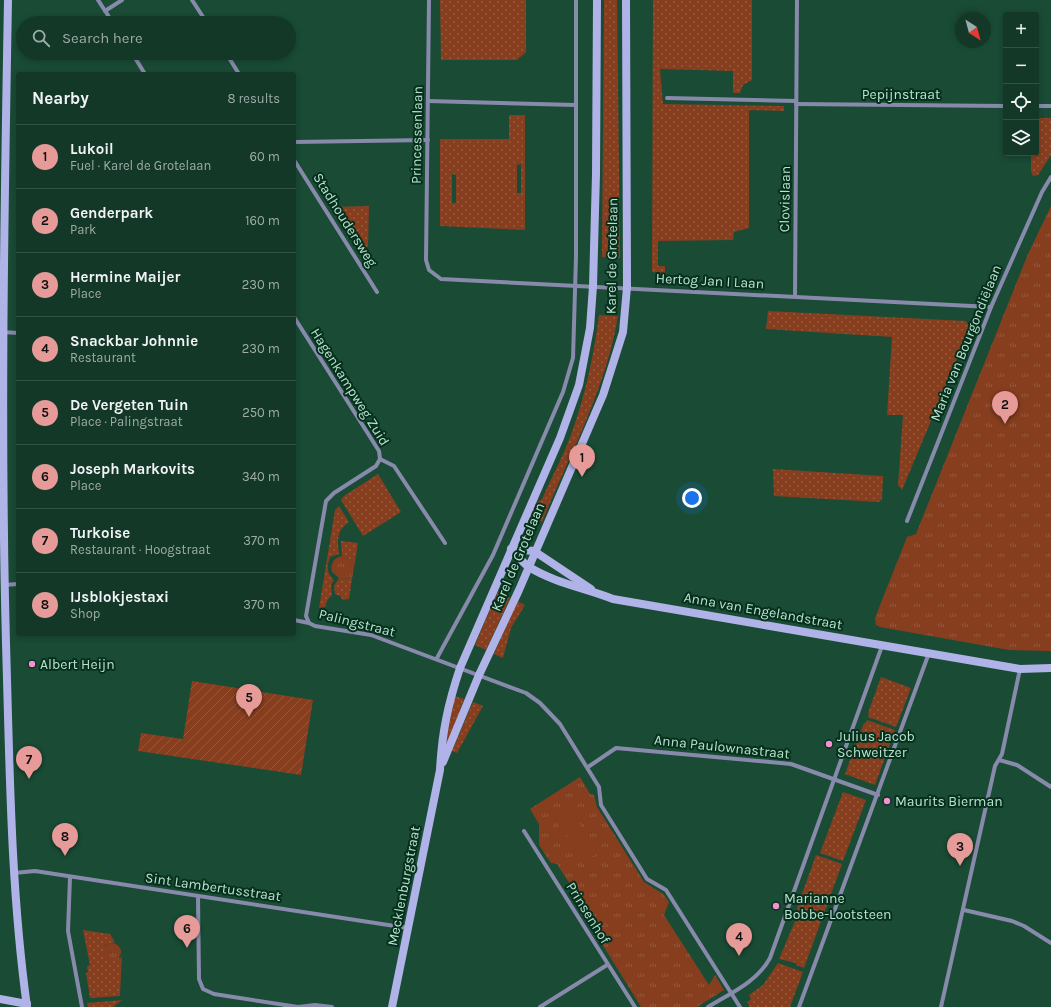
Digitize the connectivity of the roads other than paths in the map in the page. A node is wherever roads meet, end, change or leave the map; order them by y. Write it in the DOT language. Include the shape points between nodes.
graph roads {
  1 [pos="8,0"];
  2 [pos="98,0"];
  3 [pos="122,0"];
  4 [pos="192,0"];
  5 [pos="429,0"];
  6 [pos="576,0"];
  7 [pos="597,0"];
  8 [pos="626,0"];
  9 [pos="797,0"];
  10 [pos="105,11"];
  11 [pos="108,16"];
  12 [pos="202,16"];
  13 [pos="136,60"];
  14 [pos="230,60"];
  15 [pos="144,72"];
  16 [pos="238,72"];
  17 [pos="666,98"];
  18 [pos="428,101"];
  19 [pos="796,103"];
  20 [pos="576,105"];
  21 [pos="1003,106"];
  22 [pos="1039,106"];
  23 [pos="1051,106"];
  24 [pos="428,140"];
  25 [pos="296,142"];
  26 [pos="296,163"];
  27 [pos="1051,177"];
  28 [pos="2,219"];
  29 [pos="429,270"];
  30 [pos="575,285"];
  31 [pos="593,286"];
  32 [pos="627,287"];
  33 [pos="377,292"];
  34 [pos="795,296"];
  35 [pos="991,307"];
  36 [pos="296,320"];
  37 [pos="1,332"];
  38 [pos="16,333"];
  39 [pos="380,459"];
  40 [pos="1,496"];
  41 [pos="907,520"];
  42 [pos="445,543"];
  43 [pos="511,549"];
  44 [pos="534,551"];
  45 [pos="528,566"];
  46 [pos="16,584"];
  47 [pos="4,585"];
  48 [pos="594,591"];
  49 [pos="296,620"];
  50 [pos="309,623"];
  51 [pos="882,645"];
  52 [pos="929,652"];
  53 [pos="437,658"];
  54 [pos="460,668"];
  55 [pos="1051,668"];
  56 [pos="1020,669"];
  57 [pos="479,675"];
  58 [pos="999,760"];
  59 [pos="588,767"];
  60 [pos="440,770"];
  61 [pos="834,779"];
  62 [pos="1051,787"];
  63 [pos="878,795"];
  64 [pos="524,830"];
  65 [pos="13,873"];
  66 [pos="70,877"];
  67 [pos="198,897"];
  68 [pos="964,910"];
  69 [pos="409,928"];
  70 [pos="1051,943"];
  71 [pos="607,965"];
  72 [pos="732,993"];
  73 [pos="0,999"];
  74 [pos="27,1006"];
  75 [pos="82,1007"];
  76 [pos="298,1007"];
  77 [pos="332,1007"];
  78 [pos="392,1007"];
  79 [pos="540,1007"];
  80 [pos="635,1007"];
  81 [pos="708,1007"];
  82 [pos="740,1007"];
  83 [pos="799,1007"];
  84 [pos="941,1007"];
  1 -- 28 [label="main road"];
  2 -- 10 [label="street"];
  3 -- 10 [label="street"];
  4 -- 12 [label="street"];
  5 -- 18 [label="street, Princessenlaan"];
  6 -- 20 [label="street, Karel de Grotelaan"];
  7 -- 31 [label="main road, Karel de Grotelaan"];
  8 -- 32 [label="main road, Karel de Grotelaan"];
  9 -- 19 [label="street, Clovislaan"];
  10 -- 11 [label="street"];
  13 -- 15 [label="street"];
  14 -- 16 [label="street"];
  17 -- 19 [label="street"];
  18 -- 20 [label="street"];
  18 -- 24 [label="street, Princessenlaan"];
  19 -- 21 [label="street, Pepijnstraat"];
  19 -- 34 [label="street, Clovislaan"];
  20 -- 30 [label="street, Karel de Grotelaan"];
  22 -- 23 [label="street"];
  24 -- 25 [label="street"];
  24 -- 29 [label="street, Princessenlaan" via="426,260"];
  26 -- 33 [label="street, Stadhoudersweg"];
  27 -- 35 [label="street, Maria van Bourgondiëlaan"];
  28 -- 37 [label="main road"];
  29 -- 30 [label="street, Hertog Jan I Laan" via="441,278"];
  30 -- 31 [label="street, Hertog Jan I Laan"];
  30 -- 53 [label="street, Karel de Grotelaan" via="574,353 563,392 493,555"];
  31 -- 32 [label="street, Hertog Jan I Laan"];
  31 -- 43 [label="main road, Karel de Grotelaan" via="590,328 579,385 560,438"];
  32 -- 34 [label="street, Hertog Jan I Laan"];
  32 -- 44 [label="main road, Karel de Grotelaan" via="623,332 603,395"];
  34 -- 35 [label="street, Hertog Jan I Laan"];
  35 -- 41 [label="street, Maria van Bourgondiëlaan"];
  36 -- 39 [label="street, Hagenkampweg Zuid" via="379,451"];
  37 -- 38 [label="street"];
  37 -- 40 [label="main road"];
  39 -- 42 [label="street, Hagenkampweg Zuid" via="394,466"];
  39 -- 50 [label="street" via="376,466 326,501 306,616"];
  40 -- 47 [label="main road"];
  43 -- 44 [label="main road, Anna van Engelandstraat"];
  43 -- 45 [label="main road, Anna van Engelandstraat"];
  43 -- 54 [label="main road, Karel de Grotelaan" via="497,587"];
  44 -- 45 [label="main road, Karel de Grotelaan"];
  44 -- 48 [label="main road, Anna van Engelandstraat"];
  45 -- 48 [label="main road, Anna van Engelandstraat" via="571,586"];
  45 -- 57 [label="main road, Karel de Grotelaan"];
  46 -- 47 [label="street"];
  47 -- 65 [label="main road"];
  48 -- 51 [label="main road, Anna van Engelandstraat" via="613,599"];
  49 -- 50 [label="street, Palingstraat"];
  50 -- 53 [label="street, Palingstraat" via="371,635"];
  51 -- 52 [label="main road, Anna van Engelandstraat"];
  51 -- 61 [label="street"];
  52 -- 56 [label="main road, Anna van Engelandstraat"];
  52 -- 63 [label="street"];
  53 -- 54 [label="street, Palingstraat"];
  54 -- 57 [label="street, Palingstraat"];
  54 -- 60 [label="main road, Mecklenburgstraat" via="442,737"];
  55 -- 56 [label="main road, Anna van Engelandstraat"];
  56 -- 58 [label="street"];
  57 -- 59 [label="street, Palingstraat" via="526,693 540,703 560,724"];
  57 -- 60 [label="main road, Mecklenburgstraat"];
  58 -- 62 [label="street" via="1017,765"];
  58 -- 68 [label="street" via="995,766"];
  59 -- 61 [label="street, Anna Paulownastraat" via="616,748 791,764"];
  59 -- 72 [label="street, Palingstraat" via="599,787 601,805 647,879 666,890"];
  60 -- 69 [label="main road, Mecklenburgstraat"];
  61 -- 63 [label="street, Anna Paulownastraat"];
  61 -- 72 [label="street" via="770,958 757,976"];
  63 -- 83 [label="street"];
  64 -- 71 [label="street, Prinsenhof"];
  65 -- 66 [label="street, Sint Lambertusstraat" via="35,872"];
  65 -- 74 [label="main road" via="18,941"];
  66 -- 67 [label="street, Sint Lambertusstraat"];
  66 -- 75 [label="street" via="68,931"];
  67 -- 69 [label="street, Sint Lambertusstraat"];
  67 -- 76 [label="street" via="199,979 203,989 214,994"];
  68 -- 70 [label="street" via="1012,921"];
  68 -- 84 [label="street"];
  69 -- 78 [label="main road, Mecklenburgstraat"];
  71 -- 79 [label="street"];
  71 -- 80 [label="street, Prinsenhof"];
  72 -- 81 [label="street"];
  72 -- 82 [label="street, Palingstraat"];
  73 -- 74 [label="main road"];
  76 -- 77 [label="street"];
}
